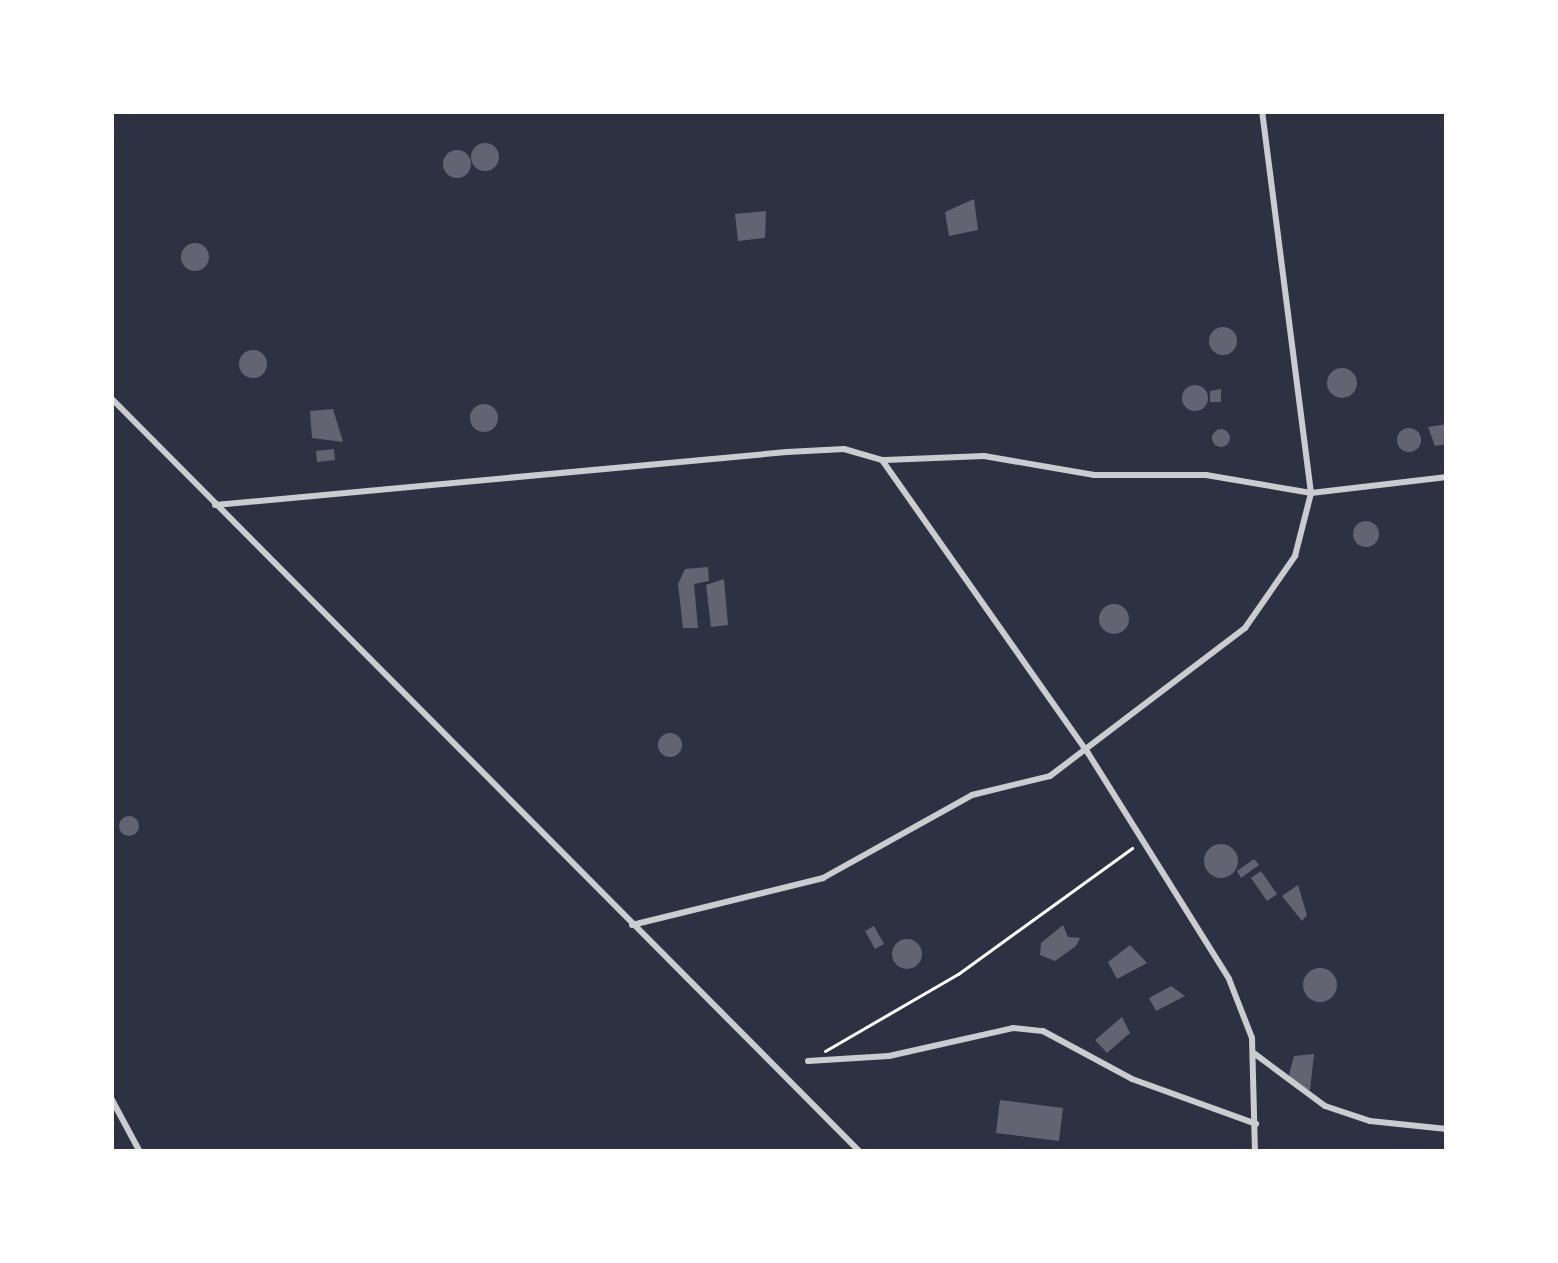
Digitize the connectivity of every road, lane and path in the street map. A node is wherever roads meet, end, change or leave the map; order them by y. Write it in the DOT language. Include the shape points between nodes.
graph roads {
  1 [pos="1262,111"];
  2 [pos="111,398"];
  3 [pos="882,460"];
  4 [pos="1447,477"];
  5 [pos="1312,493"];
  6 [pos="215,506"];
  7 [pos="1088,753"];
  8 [pos="1143,839"];
  9 [pos="632,926"];
  10 [pos="111,941"];
  11 [pos="1254,1053"];
  12 [pos="808,1060"];
  13 [pos="111,1070"];
  14 [pos="111,1098"];
  15 [pos="1256,1124"];
  16 [pos="1447,1129"];
  17 [pos="140,1152"];
  18 [pos="860,1152"];
  19 [pos="1255,1152"];
  1 -- 5 [label="street"];
  2 -- 6 [label="street"];
  3 -- 5 [label="street" via="984,457 1114,477 1206,475"];
  3 -- 6 [label="street" via="844,449 787,452"];
  3 -- 7 [label="street"];
  4 -- 5 [label="street"];
  5 -- 7 [label="street" via="1295,556 1245,628"];
  6 -- 9 [label="street"];
  7 -- 8 [label="street"];
  7 -- 9 [label="street" via="1050,776 972,795 823,878"];
  8 -- 11 [label="street" via="1229,980"];
  8 -- 12 [label="path" via="958,974"];
  9 -- 18 [label="street"];
  10 -- 13 [label="street"];
  11 -- 15 [label="street"];
  11 -- 16 [label="street" via="1325,1106 1370,1121"];
  12 -- 15 [label="street" via="889,1056 1013,1028 1043,1031 1132,1079"];
  14 -- 17 [label="street"];
  15 -- 19 [label="street"];
}
